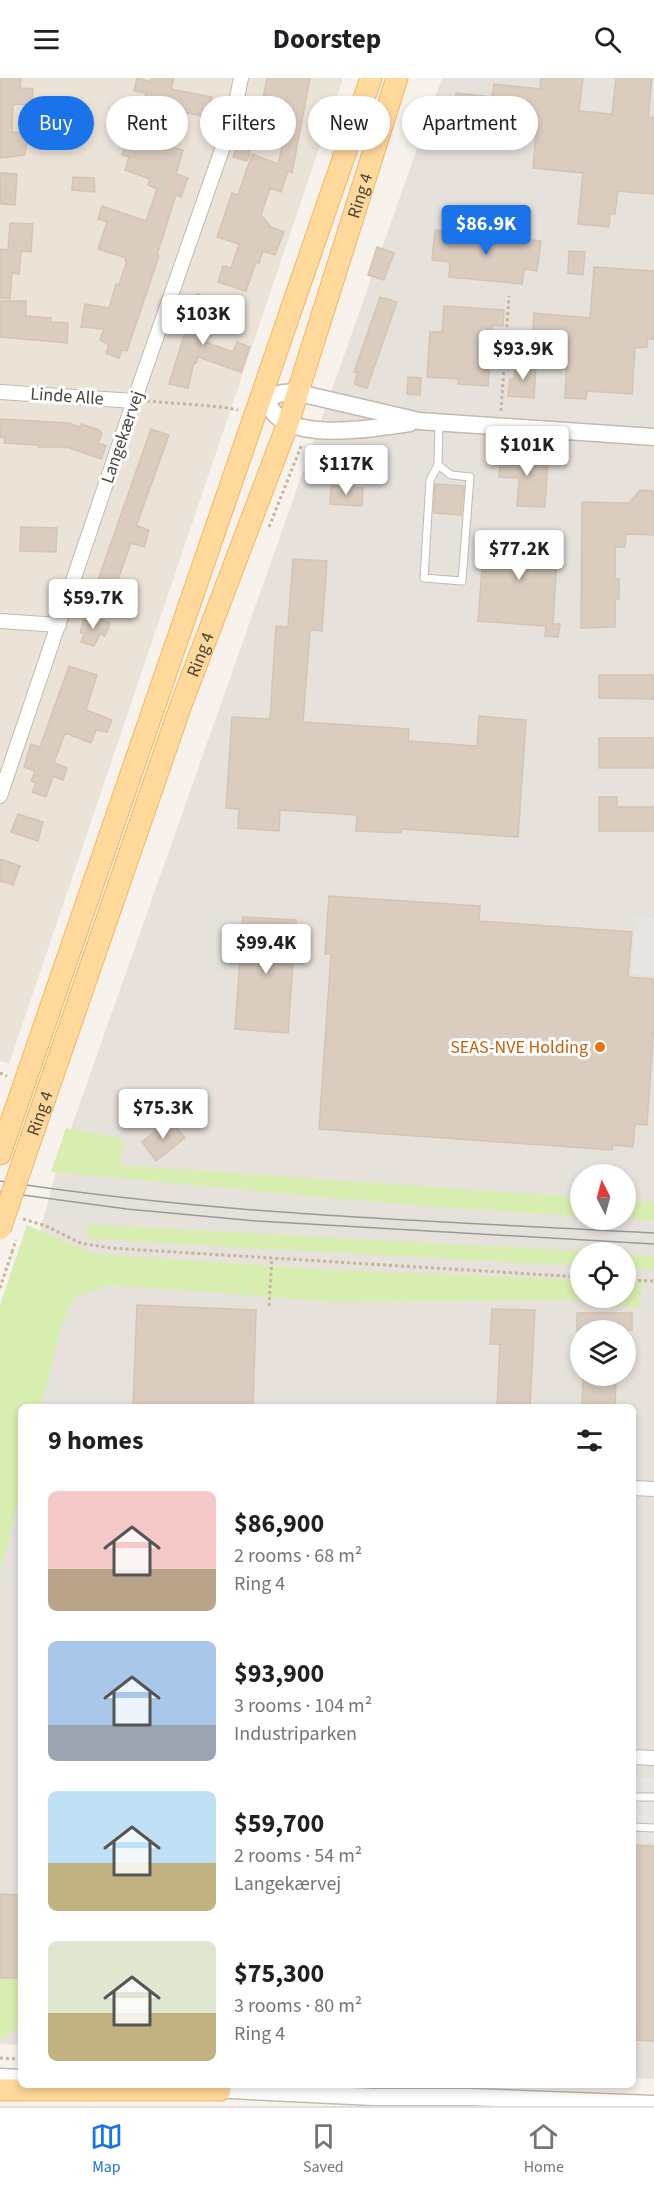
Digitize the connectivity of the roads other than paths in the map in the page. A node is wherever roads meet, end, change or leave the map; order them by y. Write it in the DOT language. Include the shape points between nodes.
graph roads {
  1 [pos="241,78"];
  2 [pos="370,78"];
  3 [pos="397,78"];
  4 [pos="0,392"];
  5 [pos="299,393"];
  6 [pos="257,400"];
  7 [pos="134,401"];
  8 [pos="420,421"];
  9 [pos="439,423"];
  10 [pos="297,426"];
  11 [pos="654,437"];
  12 [pos="438,465"];
  13 [pos="0,621"];
  14 [pos="59,624"];
  15 [pos="0,796"];
  16 [pos="1,1151"];
  17 [pos="0,1229"];
  18 [pos="636,1488"];
  19 [pos="654,1489"];
  20 [pos="636,1757"];
  21 [pos="654,1758"];
  22 [pos="636,1797"];
  23 [pos="654,1797"];
  24 [pos="636,1827"];
  25 [pos="654,1828"];
  26 [pos="0,2077"];
  27 [pos="18,2078"];
  28 [pos="187,2088"];
  29 [pos="0,2090"];
  30 [pos="220,2090"];
  31 [pos="507,2103"];
  32 [pos="654,2104"];
  1 -- 7 [label="street, Langekærvej" via="233,118"];
  2 -- 6 [label="main road, Ring 4"];
  3 -- 5 [label="main road, Ring 4"];
  4 -- 7 [label="street, Linde Alle"];
  5 -- 6 [label="street" via="286,392"];
  5 -- 8 [label="street"];
  5 -- 10 [label="main road, Ring 4"];
  6 -- 10 [label="street" via="277,417"];
  6 -- 16 [label="main road, Ring 4"];
  7 -- 14 [label="street, Langekærvej"];
  8 -- 9 [label="street"];
  8 -- 10 [label="street" via="364,429"];
  9 -- 11 [label="street"];
  9 -- 12 [label="lane"];
  10 -- 17 [label="main road, Ring 4, bridge" via="181,705"];
  12 -- 12 [label="lane" via="430,480 424,578 462,581 470,477 451,476"];
  13 -- 14 [label="street"];
  14 -- 15 [label="street, Langekærvej"];
  18 -- 19 [label="street"];
  20 -- 21 [label="street"];
  22 -- 23 [label="lane"];
  24 -- 25 [label="lane"];
  26 -- 27 [label="street"];
  28 -- 30 [label="street"];
  29 -- 30 [label="main road"];
  30 -- 31 [label="street"];
  31 -- 32 [label="street"];
}
